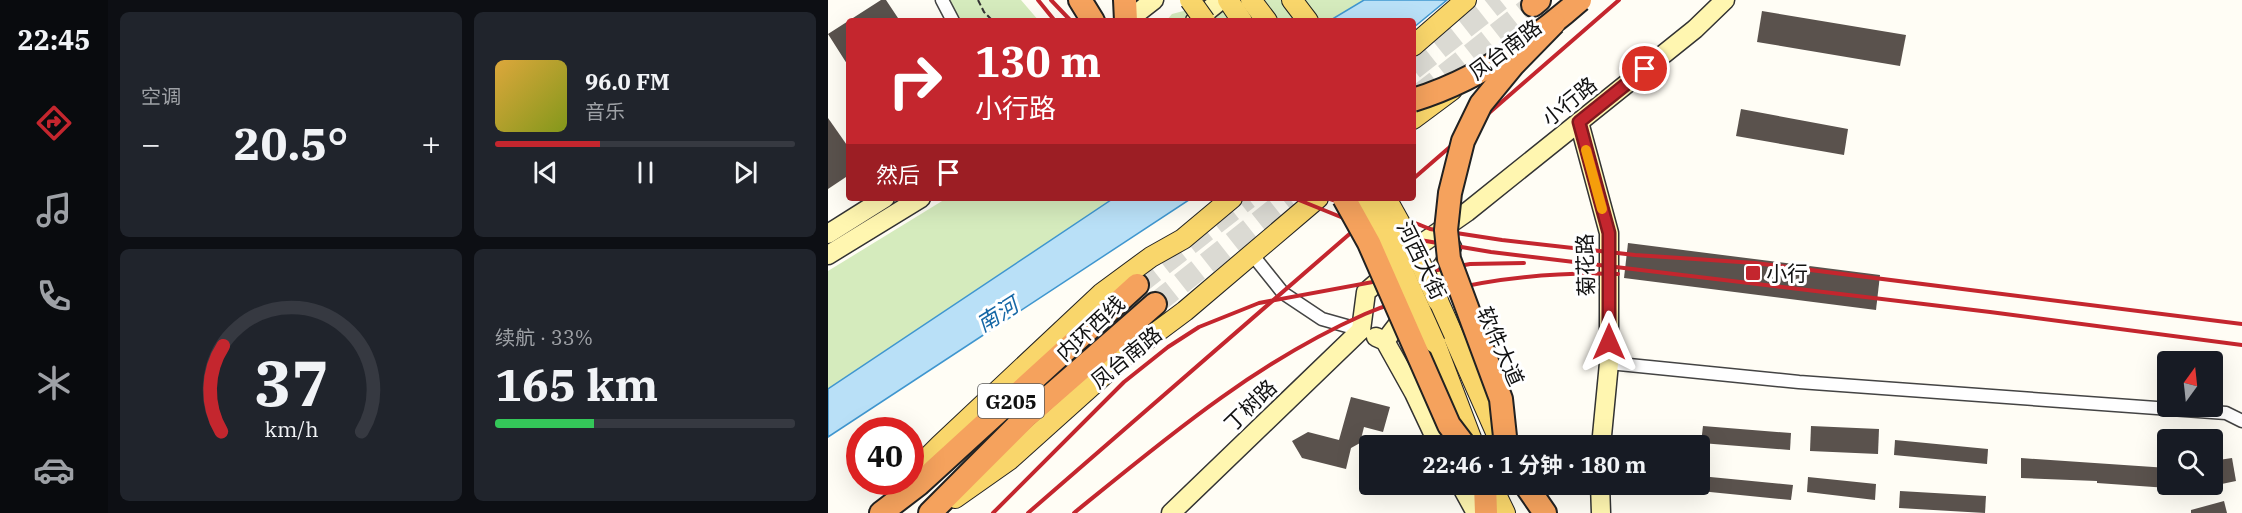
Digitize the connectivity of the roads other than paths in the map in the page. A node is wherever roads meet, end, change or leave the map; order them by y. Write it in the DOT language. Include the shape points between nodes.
graph roads {
  1 [pos="942,0"];
  2 [pos="1080,0"];
  3 [pos="1125,0"];
  4 [pos="1154,0"];
  5 [pos="1190,0"];
  6 [pos="1221,0"];
  7 [pos="1228,0"];
  8 [pos="1251,0"];
  9 [pos="1292,0"];
  10 [pos="1466,0"];
  11 [pos="1568,0"];
  12 [pos="1580,0"];
  13 [pos="1725,0"];
  14 [pos="951,18"];
  15 [pos="1091,18"];
  16 [pos="1127,18"];
  17 [pos="1131,18"];
  18 [pos="1199,18"];
  19 [pos="1203,18"];
  20 [pos="1240,18"];
  21 [pos="1265,18"];
  22 [pos="1306,18"];
  23 [pos="1554,23"];
  24 [pos="1416,43"];
  25 [pos="1416,99"];
  26 [pos="1416,117"];
  27 [pos="1579,122"];
  28 [pos="880,201"];
  29 [pos="916,201"];
  30 [pos="1228,201"];
  31 [pos="1314,201"];
  32 [pos="1346,201"];
  33 [pos="1367,201"];
  34 [pos="1388,201"];
  35 [pos="1467,212"];
  36 [pos="828,234"];
  37 [pos="1251,253"];
  38 [pos="828,255"];
  39 [pos="1444,264"];
  40 [pos="1137,285"];
  41 [pos="1438,302"];
  42 [pos="1155,304"];
  43 [pos="1361,330"];
  44 [pos="1385,341"];
  45 [pos="1609,363"];
  46 [pos="2242,421"];
  47 [pos="1433,435"];
  48 [pos="1457,435"];
  49 [pos="1470,435"];
  50 [pos="1499,435"];
  51 [pos="1503,435"];
  52 [pos="1514,435"];
  53 [pos="1602,435"];
  54 [pos="924,461"];
  55 [pos="891,495"];
  56 [pos="1466,495"];
  57 [pos="1485,495"];
  58 [pos="1496,495"];
  59 [pos="1525,495"];
  60 [pos="1533,495"];
  61 [pos="1542,495"];
  62 [pos="1600,495"];
  63 [pos="874,513"];
  64 [pos="881,513"];
  65 [pos="931,513"];
  66 [pos="1171,513"];
  67 [pos="1476,513"];
  68 [pos="1486,513"];
  69 [pos="1505,513"];
  70 [pos="1534,513"];
  71 [pos="1545,513"];
  72 [pos="1551,513"];
  73 [pos="1601,513"];
  1 -- 14 [label="street"];
  2 -- 15 [label="highway"];
  3 -- 16 [label="highway"];
  4 -- 17 [label="street"];
  5 -- 19 [label="main road, bridge"];
  6 -- 18 [label="street"];
  7 -- 20 [label="main road"];
  8 -- 21 [label="main road"];
  9 -- 22 [label="main road"];
  10 -- 24 [label="main road"];
  11 -- 26 [label="main road, 凤台南路"];
  12 -- 23 [label="highway, bridge"];
  13 -- 27 [label="street, 小行路" via="1695,29"];
  23 -- 25 [label="highway, bridge" via="1507,56"];
  23 -- 51 [label="highway, bridge" via="1481,104 1463,141 1450,193 1446,230 1449,259 1501,399"];
  27 -- 35 [label="street, 小行路"];
  27 -- 45 [label="street, 菊花路" via="1609,233"];
  28 -- 36 [label="street"];
  29 -- 38 [label="street"];
  30 -- 54 [label="main road" via="1183,239 1102,293"];
  31 -- 37 [label="main road, 凤台南路"];
  32 -- 48 [label="highway, bridge" via="1369,243"];
  33 -- 49 [label="main road, 河西大街, bridge" via="1435,343"];
  34 -- 41 [label="main road, 河西大街, bridge" via="1412,243"];
  35 -- 39 [label="street, 小行路"];
  35 -- 43 [label="street, 小行路" via="1421,244 1366,292"];
  37 -- 43 [label="street" via="1283,293 1322,319"];
  37 -- 65 [label="main road, 凤台南路" via="1185,311 1126,355 1009,460"];
  39 -- 44 [label="street, 小行路"];
  39 -- 52 [label="street, 软件大道" via="1462,321"];
  40 -- 64 [label="highway, 内环西线 / G205" via="919,484"];
  41 -- 50 [label="main road, 软件大道"];
  42 -- 65 [label="highway, 内环西线 / G205" via="1028,416"];
  43 -- 44 [label="street"];
  43 -- 66 [label="street, 丁树路"];
  44 -- 47 [label="street"];
  45 -- 46 [label="street" via="1799,382 2226,413"];
  45 -- 53 [label="street, 菊花路"];
  55 -- 63 [label="main road"];
  56 -- 67 [label="street"];
  57 -- 68 [label="highway"];
  58 -- 69 [label="main road"];
  59 -- 70 [label="main road"];
  60 -- 71 [label="highway"];
  61 -- 72 [label="street"];
  62 -- 73 [label="street"];
}
